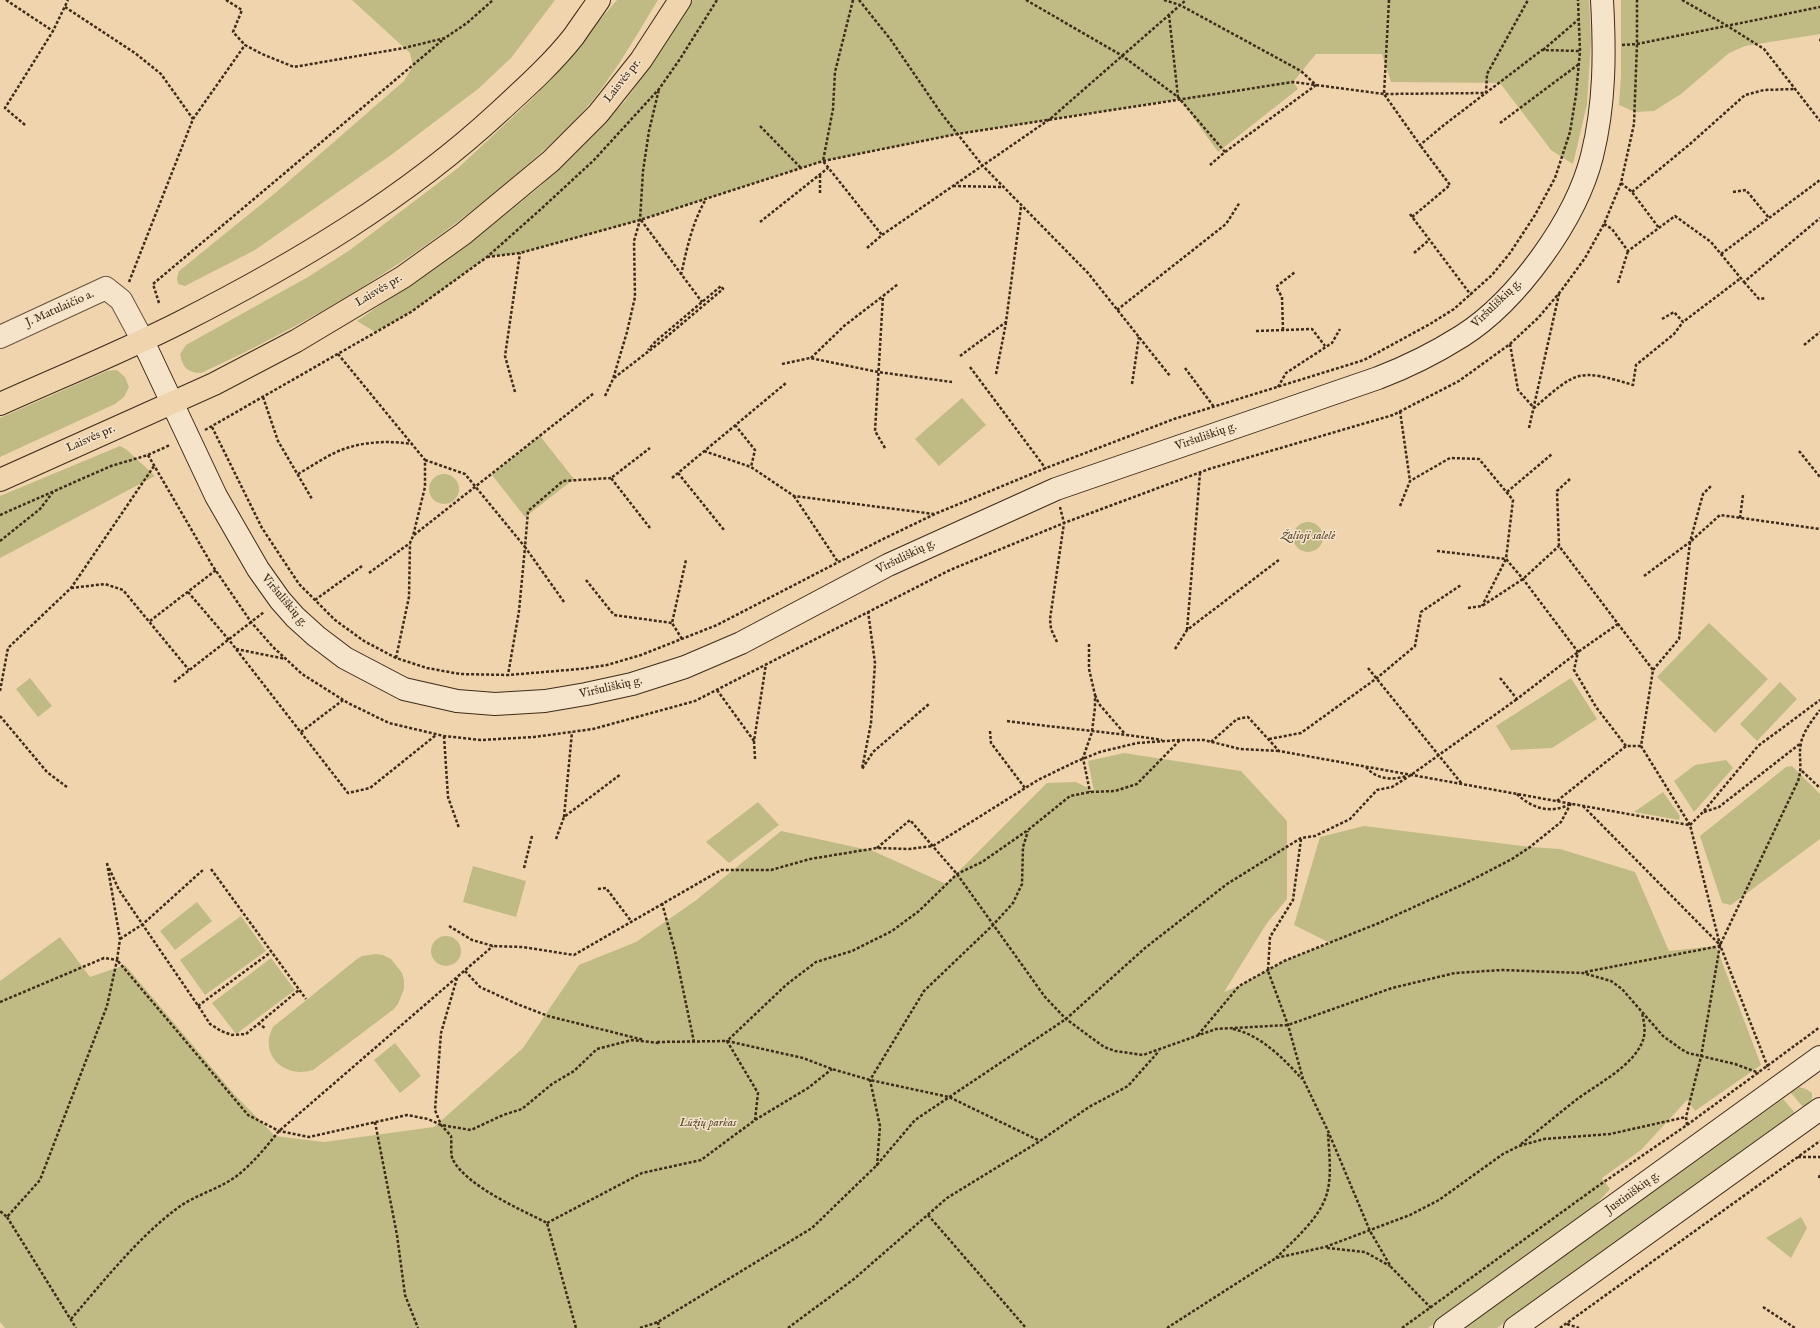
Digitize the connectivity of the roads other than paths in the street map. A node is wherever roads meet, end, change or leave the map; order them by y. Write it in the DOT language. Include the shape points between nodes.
graph roads {
  1 [pos="599,0"];
  2 [pos="680,0"];
  3 [pos="1602,0"];
  4 [pos="0,337"];
  5 [pos="142,340"];
  6 [pos="172,401"];
  7 [pos="0,404"];
  8 [pos="0,480"];
  9 [pos="1819,1059"];
  10 [pos="1820,1109"];
  11 [pos="1445,1328"];
  12 [pos="1515,1328"];
  1 -- 5 [label="main road" via="573,37 539,75 468,141 414,184 361,221 293,261"];
  2 -- 6 [label="main road, Laisvės pr." via="640,60 598,114 551,161 463,234 403,277 296,341 214,384"];
  3 -- 6 [label="main road, Viršuliškių g." via="1605,47 1598,126 1592,157 1571,210 1530,271 1490,314 1463,336 1424,358 1378,378 1056,489 888,565 741,643 684,667 632,684 545,701 496,704 457,701 404,689 345,658 295,617 258,569 216,496"];
  4 -- 5 [label="main road, J. Matulaičio a." via="106,288 121,300"];
  5 -- 6 [label="main road, Viršuliškių g."];
  5 -- 7 [label="main road"];
  6 -- 8 [label="main road, Laisvės pr."];
  9 -- 11 [label="main road, Justiniškių g."];
  10 -- 12 [label="main road"];
}
